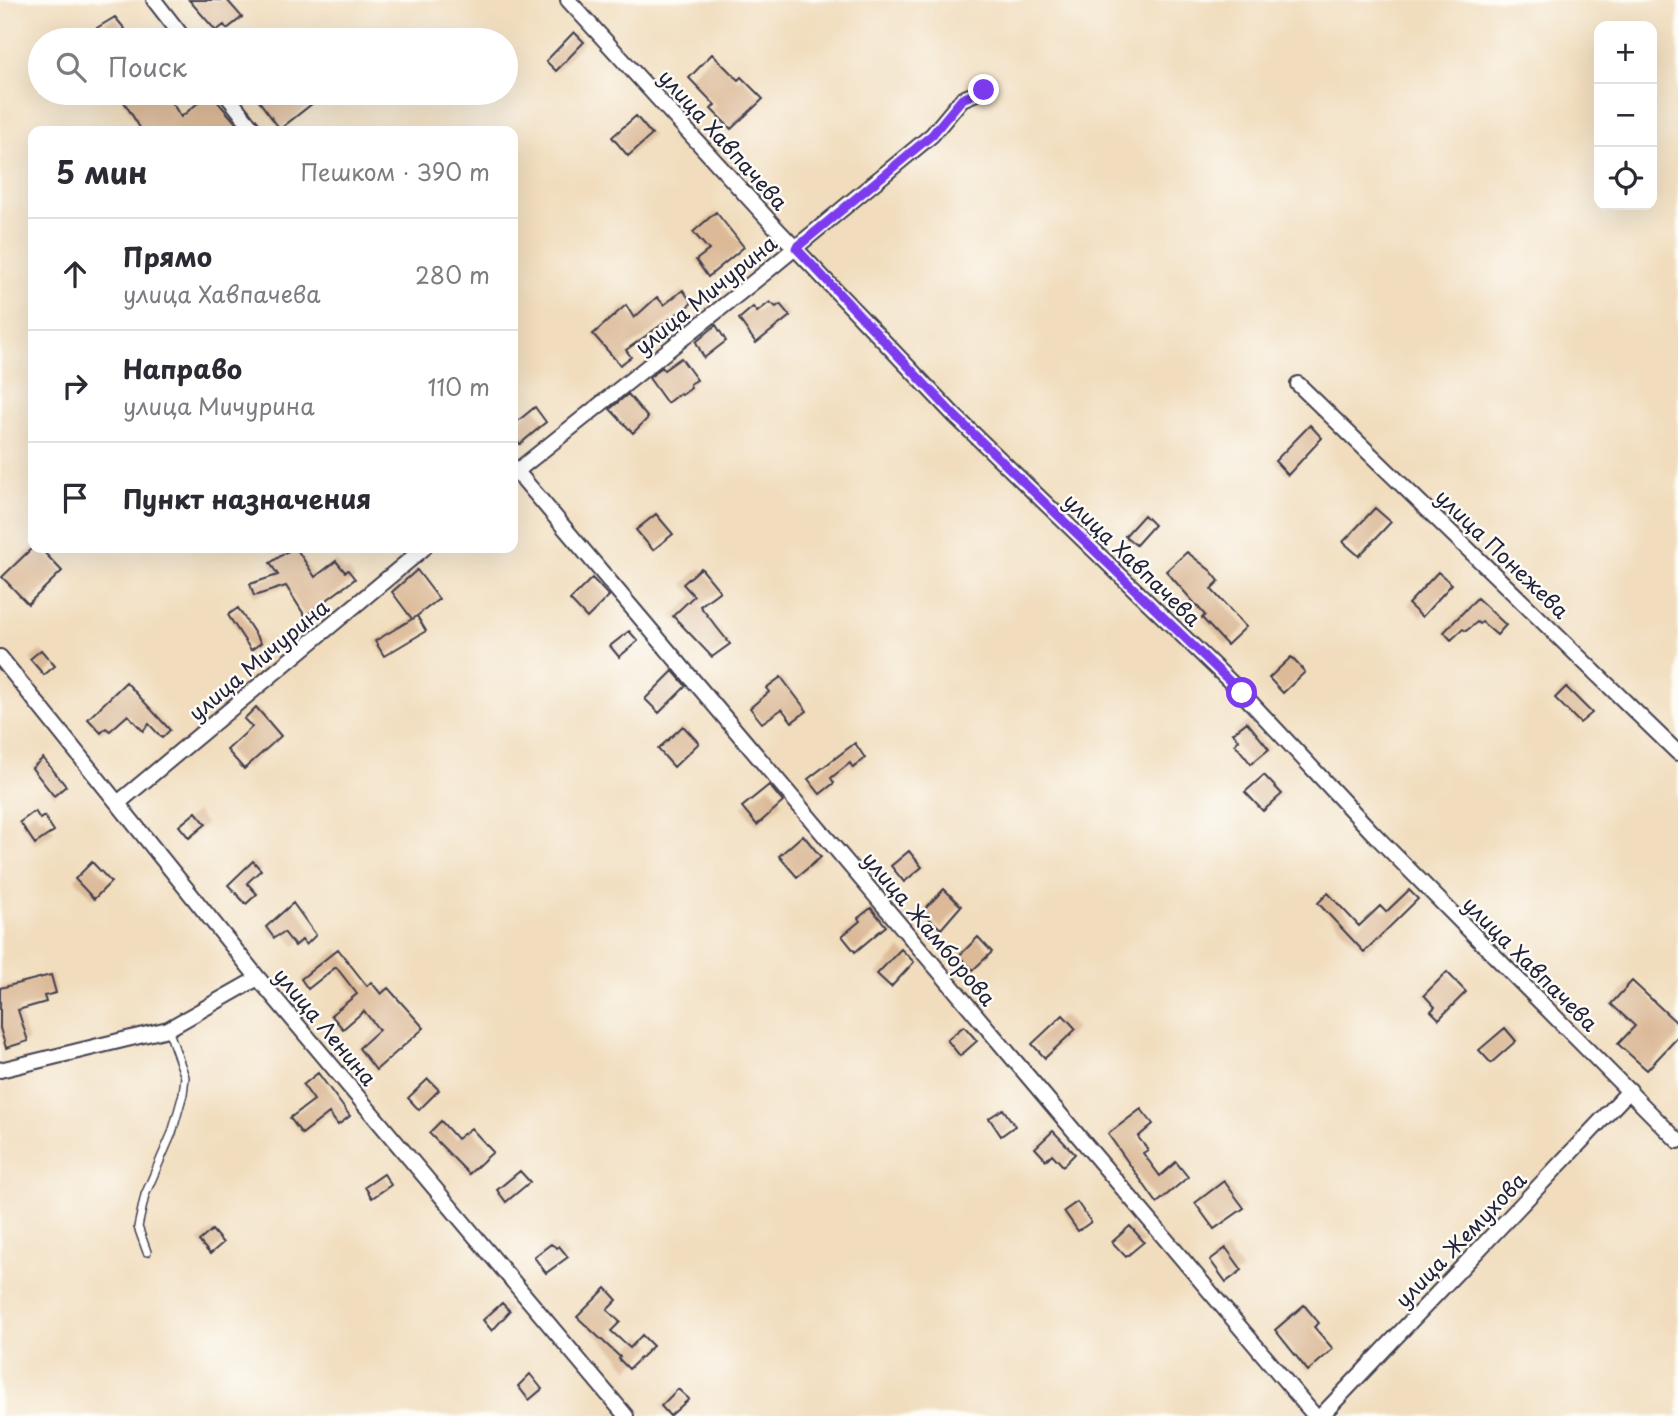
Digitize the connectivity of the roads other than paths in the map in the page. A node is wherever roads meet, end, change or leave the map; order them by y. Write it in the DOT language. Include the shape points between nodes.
graph roads {
  1 [pos="154,0"];
  2 [pos="568,0"];
  3 [pos="176,28"];
  4 [pos="984,90"];
  5 [pos="234,105"];
  6 [pos="251,126"];
  7 [pos="796,248"];
  8 [pos="1298,384"];
  9 [pos="518,468"];
  10 [pos="518,476"];
  11 [pos="418,553"];
  12 [pos="0,657"];
  13 [pos="1678,753"];
  14 [pos="118,803"];
  15 [pos="258,978"];
  16 [pos="169,1029"];
  17 [pos="0,1070"];
  18 [pos="1630,1090"];
  19 [pos="1678,1141"];
  20 [pos="147,1252"];
  21 [pos="626,1416"];
  22 [pos="1315,1416"];
  23 [pos="1321,1416"];
  1 -- 3 [label="street"];
  2 -- 7 [label="street, улица Хавпачева"];
  4 -- 7 [label="street, улица Мичурина" via="962,99 932,135"];
  5 -- 6 [label="street"];
  7 -- 9 [label="street, улица Мичурина"];
  7 -- 18 [label="street, улица Хавпачева" via="954,415 1242,693 1488,951"];
  8 -- 13 [label="street, улица Понежева"];
  10 -- 22 [label="street, улица Жамборова"];
  11 -- 14 [label="street, улица Мичурина"];
  12 -- 14 [label="street, улица Ленина"];
  14 -- 15 [label="street, улица Ленина"];
  15 -- 16 [label="street"];
  15 -- 21 [label="street, улица Ленина"];
  16 -- 17 [label="street"];
  16 -- 20 [label="lane" via="185,1077 172,1133 145,1195 138,1227"];
  18 -- 19 [label="street, улица Хавпачева"];
  18 -- 23 [label="street, улица Жемухова"];
}
